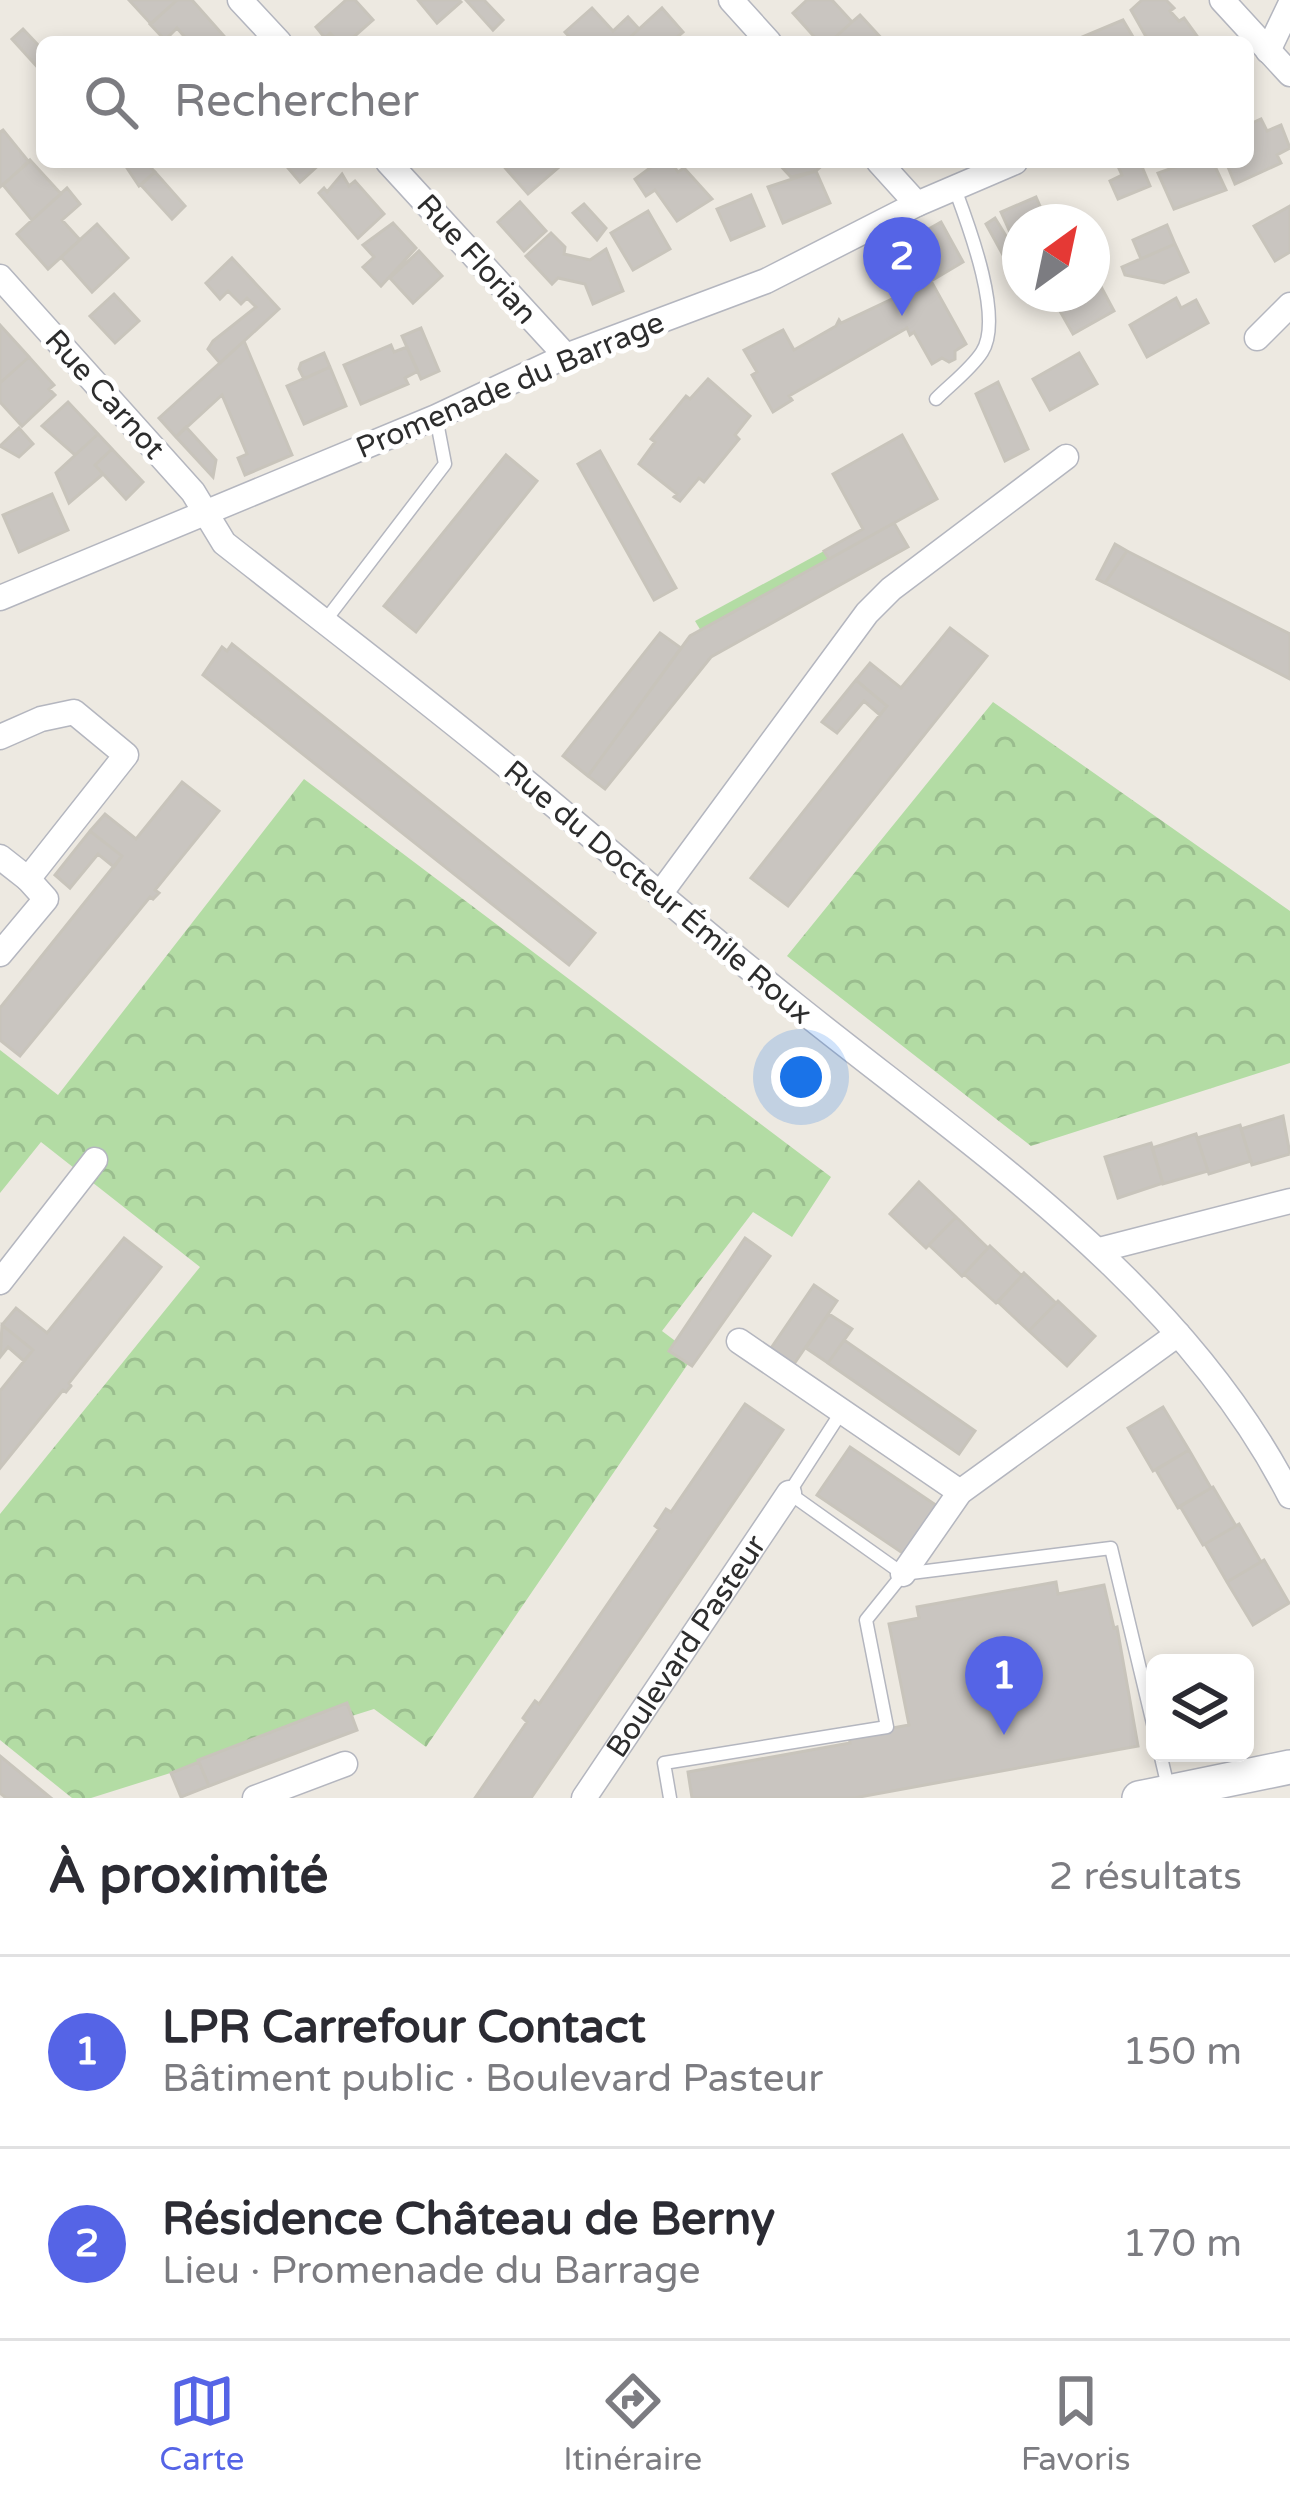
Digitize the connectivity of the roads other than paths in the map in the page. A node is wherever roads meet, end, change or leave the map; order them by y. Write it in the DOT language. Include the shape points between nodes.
graph roads {
  1 [pos="240,0"];
  2 [pos="730,0"];
  3 [pos="1222,0"];
  4 [pos="1290,5"];
  5 [pos="273,36"];
  6 [pos="763,36"];
  7 [pos="1244,36"];
  8 [pos="1258,58"];
  9 [pos="1290,74"];
  10 [pos="394,168"];
  11 [pos="884,168"];
  12 [pos="1001,168"];
  13 [pos="954,188"];
  14 [pos="916,203"];
  15 [pos="0,278"];
  16 [pos="1290,305"];
  17 [pos="1257,338"];
  18 [pos="566,356"];
  19 [pos="936,399"];
  20 [pos="436,417"];
  21 [pos="1066,457"];
  22 [pos="204,513"];
  23 [pos="0,598"];
  24 [pos="325,622"];
  25 [pos="0,737"];
  26 [pos="0,857"];
  27 [pos="28,879"];
  28 [pos="660,894"];
  29 [pos="0,954"];
  30 [pos="95,1160"];
  31 [pos="1290,1201"];
  32 [pos="1099,1250"];
  33 [pos="0,1282"];
  34 [pos="1178,1334"];
  35 [pos="739,1341"];
  36 [pos="842,1412"];
  37 [pos="960,1492"];
  38 [pos="789,1493"];
  39 [pos="1290,1496"];
  40 [pos="903,1574"];
  41 [pos="1146,1694"];
  42 [pos="1159,1762"];
  43 [pos="345,1764"];
  44 [pos="1290,1768"];
  45 [pos="1246,1788"];
  46 [pos="1154,1795"];
  47 [pos="255,1798"];
  48 [pos="584,1798"];
  49 [pos="670,1798"];
  1 -- 5 [label="street"];
  2 -- 6 [label="street"];
  3 -- 7 [label="street"];
  4 -- 8 [label="street"];
  8 -- 9 [label="street"];
  10 -- 18 [label="street, Rue Florian"];
  11 -- 14 [label="street"];
  12 -- 13 [label="street, Promenade du Barrage"];
  13 -- 14 [label="street, Promenade du Barrage"];
  13 -- 19 [label="lane" via="988,303 985,349"];
  14 -- 18 [label="street, Promenade du Barrage" via="766,281"];
  15 -- 22 [label="street, Rue Carnot" via="194,492"];
  16 -- 17 [label="street"];
  18 -- 20 [label="street, Promenade du Barrage"];
  20 -- 22 [label="street, Promenade du Barrage"];
  20 -- 24 [label="lane" via="445,464"];
  21 -- 28 [label="street" via="867,613"];
  22 -- 23 [label="street, Promenade du Barrage"];
  22 -- 24 [label="street, Rue du Docteur Émile Roux" via="224,543"];
  24 -- 28 [label="street, Rue du Docteur Émile Roux"];
  25 -- 27 [label="street" via="74,712 126,755"];
  26 -- 27 [label="street"];
  27 -- 29 [label="street" via="46,899"];
  28 -- 32 [label="street, Rue du Docteur Émile Roux"];
  30 -- 33 [label="street"];
  31 -- 32 [label="street"];
  32 -- 34 [label="street, Rue du Docteur Émile Roux"];
  34 -- 37 [label="street"];
  34 -- 39 [label="street, Rue du Docteur Émile Roux" via="1242,1415"];
  35 -- 36 [label="street"];
  36 -- 37 [label="street"];
  36 -- 38 [label="lane"];
  37 -- 40 [label="street"];
  38 -- 40 [label="lane"];
  38 -- 48 [label="street, Boulevard Pasteur"];
  40 -- 41 [label="lane" via="1111,1548"];
  40 -- 49 [label="lane" via="866,1620 886,1727 664,1763"];
  42 -- 46 [label="lane"];
  43 -- 47 [label="street"];
  44 -- 45 [label="main road"];
  45 -- 46 [label="main road"];
}
